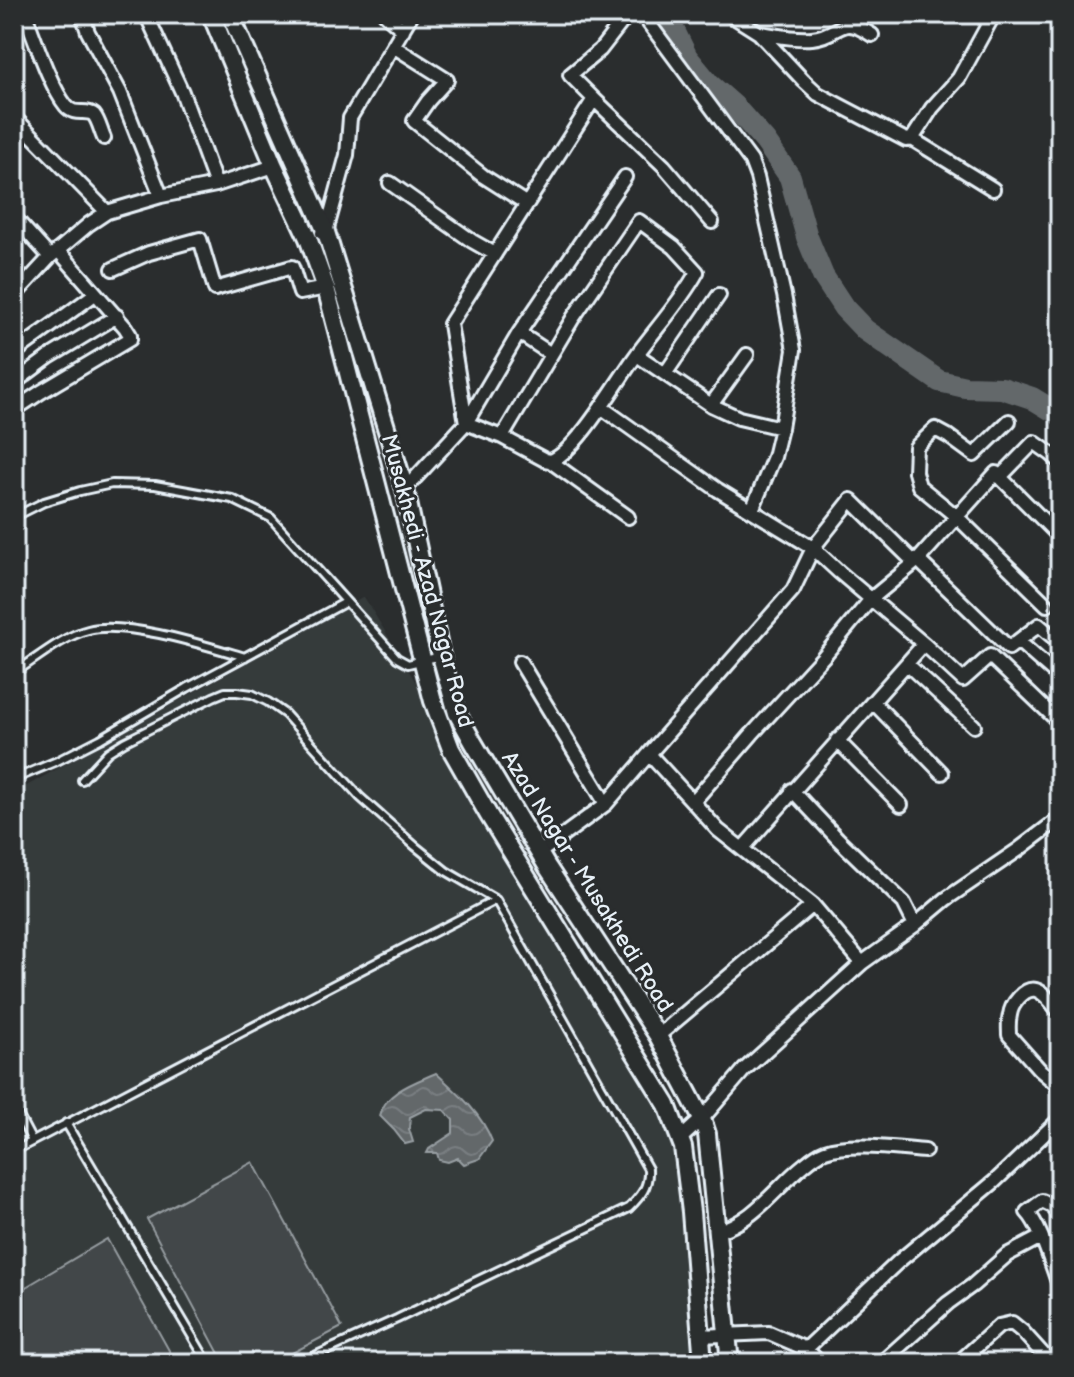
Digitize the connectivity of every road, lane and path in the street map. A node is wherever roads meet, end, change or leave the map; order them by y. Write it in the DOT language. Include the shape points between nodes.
graph roads {
  1 [pos="25,14"];
  2 [pos="82,14"];
  3 [pos="146,14"];
  4 [pos="211,14"];
  5 [pos="230,14"];
  6 [pos="385,14"];
  7 [pos="412,14"];
  8 [pos="628,14"];
  9 [pos="642,14"];
  10 [pos="729,14"];
  11 [pos="994,14"];
  12 [pos="403,30"];
  13 [pos="759,33"];
  14 [pos="872,35"];
  15 [pos="393,46"];
  16 [pos="594,99"];
  17 [pos="14,117"];
  18 [pos="104,138"];
  19 [pos="912,139"];
  20 [pos="274,166"];
  21 [pos="625,177"];
  22 [pos="390,183"];
  23 [pos="216,185"];
  24 [pos="993,189"];
  25 [pos="161,196"];
  26 [pos="527,204"];
  27 [pos="107,212"];
  28 [pos="14,217"];
  29 [pos="712,222"];
  30 [pos="326,232"];
  31 [pos="308,238"];
  32 [pos="54,253"];
  33 [pos="495,254"];
  34 [pos="113,269"];
  35 [pos="326,288"];
  36 [pos="95,294"];
  37 [pos="719,295"];
  38 [pos="14,296"];
  39 [pos="117,316"];
  40 [pos="519,333"];
  41 [pos="14,353"];
  42 [pos="551,354"];
  43 [pos="637,355"];
  44 [pos="747,355"];
  45 [pos="665,374"];
  46 [pos="14,383"];
  47 [pos="711,405"];
  48 [pos="601,407"];
  49 [pos="14,410"];
  50 [pos="1009,421"];
  51 [pos="466,423"];
  52 [pos="781,428"];
  53 [pos="502,437"];
  54 [pos="550,461"];
  55 [pos="1060,462"];
  56 [pos="1001,476"];
  57 [pos="405,489"];
  58 [pos="752,510"];
  59 [pos="14,517"];
  60 [pos="628,517"];
  61 [pos="957,517"];
  62 [pos="1060,537"];
  63 [pos="813,548"];
  64 [pos="918,560"];
  65 [pos="871,599"];
  66 [pos="346,602"];
  67 [pos="1047,605"];
  68 [pos="1018,641"];
  69 [pos="1060,643"];
  70 [pos="924,644"];
  71 [pos="441,656"];
  72 [pos="245,657"];
  73 [pos="423,660"];
  74 [pos="520,662"];
  75 [pos="907,664"];
  76 [pos="14,673"];
  77 [pos="1060,678"];
  78 [pos="873,702"];
  79 [pos="1060,723"];
  80 [pos="974,726"];
  81 [pos="837,740"];
  82 [pos="649,754"];
  83 [pos="942,773"];
  84 [pos="14,779"];
  85 [pos="82,780"];
  86 [pos="792,790"];
  87 [pos="693,802"];
  88 [pos="606,804"];
  89 [pos="901,805"];
  90 [pos="1060,818"];
  91 [pos="742,849"];
  92 [pos="539,853"];
  93 [pos="548,868"];
  94 [pos="531,882"];
  95 [pos="496,900"];
  96 [pos="813,905"];
  97 [pos="915,925"];
  98 [pos="862,963"];
  99 [pos="1060,1013"];
  100 [pos="658,1036"];
  101 [pos="1060,1087"];
  102 [pos="14,1107"];
  103 [pos="1060,1119"];
  104 [pos="66,1123"];
  105 [pos="705,1126"];
  106 [pos="680,1139"];
  107 [pos="32,1141"];
  108 [pos="14,1151"];
  109 [pos="925,1151"];
  110 [pos="1060,1216"];
  111 [pos="715,1232"];
  112 [pos="1041,1237"];
  113 [pos="1060,1287"];
  114 [pos="728,1334"];
  115 [pos="700,1336"];
  116 [pos="806,1349"];
  117 [pos="208,1363"];
  118 [pos="299,1363"];
  119 [pos="703,1363"];
  120 [pos="730,1363"];
  121 [pos="820,1363"];
  122 [pos="881,1363"];
  123 [pos="958,1363"];
  124 [pos="1051,1363"];
  1 -- 18 [label="street" via="66,107 93,114"];
  2 -- 25 [label="street"];
  3 -- 23 [label="street"];
  4 -- 20 [label="main road, Musakhedi - Azad Nagar Road"];
  5 -- 30 [label="main road, Azad Nagar - Musakhedi Road"];
  6 -- 12 [label="street"];
  7 -- 12 [label="street"];
  8 -- 16 [label="street" via="600,50 570,75"];
  9 -- 52 [label="street" via="737,141 757,177 794,350"];
  10 -- 13 [label="street"];
  11 -- 19 [label="street" via="959,78"];
  12 -- 15 [label="street"];
  13 -- 14 [label="street" via="813,38 851,23"];
  13 -- 19 [label="street" via="818,94"];
  15 -- 26 [label="street" via="447,80 414,121"];
  15 -- 30 [label="street" via="350,118 347,155"];
  16 -- 26 [label="street"];
  16 -- 29 [label="street" via="664,166"];
  17 -- 27 [label="street"];
  19 -- 24 [label="street"];
  20 -- 23 [label="street"];
  20 -- 31 [label="main road, Musakhedi - Azad Nagar Road"];
  21 -- 40 [label="street"];
  22 -- 33 [label="street"];
  23 -- 25 [label="street"];
  25 -- 27 [label="street"];
  26 -- 33 [label="street"];
  27 -- 32 [label="street"];
  28 -- 32 [label="street"];
  30 -- 31 [label="street"];
  30 -- 57 [label="main road, Azad Nagar - Musakhedi Road"];
  31 -- 35 [label="main road, Musakhedi - Azad Nagar Road"];
  32 -- 36 [label="street"];
  32 -- 38 [label="street"];
  33 -- 51 [label="street" via="450,324"];
  34 -- 35 [label="street" via="200,239 215,289 292,267 300,293"];
  35 -- 73 [label="main road, Musakhedi - Azad Nagar Road"];
  36 -- 39 [label="street"];
  36 -- 41 [label="street"];
  37 -- 45 [label="street"];
  39 -- 46 [label="street"];
  39 -- 49 [label="street" via="130,339"];
  40 -- 42 [label="street"];
  40 -- 51 [label="street"];
  42 -- 43 [label="street" via="639,221 697,272"];
  42 -- 53 [label="street"];
  43 -- 45 [label="street"];
  43 -- 48 [label="street"];
  44 -- 47 [label="street"];
  45 -- 47 [label="street"];
  47 -- 52 [label="street"];
  48 -- 54 [label="street"];
  48 -- 58 [label="street"];
  50 -- 61 [label="street" via="974,455 935,429 916,447 919,486"];
  51 -- 53 [label="street"];
  51 -- 57 [label="street"];
  52 -- 58 [label="street"];
  53 -- 54 [label="street"];
  54 -- 60 [label="street"];
  55 -- 56 [label="street" via="1034,442"];
  56 -- 61 [label="street" via="996,473"];
  56 -- 62 [label="street"];
  57 -- 71 [label="main road, Azad Nagar - Musakhedi Road"];
  58 -- 63 [label="street"];
  59 -- 66 [label="lane" via="44,502 112,484 155,485 232,499 271,518"];
  61 -- 64 [label="street"];
  61 -- 67 [label="street"];
  63 -- 64 [label="street" via="851,500 912,560"];
  63 -- 65 [label="street"];
  63 -- 82 [label="street" via="793,590"];
  64 -- 65 [label="street"];
  64 -- 68 [label="street" via="1009,648"];
  65 -- 70 [label="street"];
  65 -- 87 [label="street"];
  66 -- 72 [label="lane"];
  66 -- 73 [label="lane" via="397,658 408,664"];
  68 -- 69 [label="street" via="1039,625"];
  68 -- 77 [label="street"];
  70 -- 75 [label="street"];
  70 -- 79 [label="street" via="963,680 990,656"];
  71 -- 73 [label="lane"];
  71 -- 92 [label="main road, Azad Nagar - Musakhedi Road" via="457,713"];
  72 -- 76 [label="lane" via="123,628 89,629"];
  72 -- 84 [label="lane" via="100,739"];
  73 -- 94 [label="main road, Musakhedi - Azad Nagar Road" via="451,749"];
  74 -- 88 [label="street"];
  75 -- 78 [label="street"];
  75 -- 80 [label="street"];
  78 -- 81 [label="street"];
  78 -- 83 [label="street"];
  81 -- 86 [label="street"];
  81 -- 89 [label="street"];
  82 -- 87 [label="street"];
  82 -- 88 [label="street"];
  85 -- 95 [label="lane" via="124,742 225,692 252,694 285,714 360,797 415,846"];
  86 -- 91 [label="street"];
  86 -- 97 [label="street" via="904,903"];
  87 -- 91 [label="street"];
  88 -- 92 [label="street"];
  90 -- 97 [label="street"];
  91 -- 96 [label="street"];
  92 -- 93 [label="main road, Azad Nagar - Musakhedi Road"];
  93 -- 94 [label="street"];
  93 -- 100 [label="main road, Azad Nagar - Musakhedi Road"];
  94 -- 106 [label="main road, Musakhedi - Azad Nagar Road" via="667,1105"];
  95 -- 104 [label="lane"];
  95 -- 118 [label="lane" via="648,1169 642,1195 629,1208"];
  96 -- 98 [label="street"];
  96 -- 100 [label="street"];
  97 -- 98 [label="street"];
  98 -- 105 [label="street" via="744,1070"];
  99 -- 101 [label="street" via="1034,989 1009,1015 1009,1035"];
  100 -- 105 [label="main road, Azad Nagar - Musakhedi Road"];
  102 -- 107 [label="lane"];
  103 -- 116 [label="street"];
  104 -- 107 [label="lane"];
  104 -- 117 [label="lane"];
  105 -- 106 [label="street"];
  105 -- 111 [label="main road"];
  106 -- 115 [label="main road, Musakhedi - Azad Nagar Road"];
  107 -- 108 [label="lane"];
  109 -- 111 [label="street" via="825,1151 798,1169 751,1215"];
  110 -- 112 [label="street" via="1042,1201 1027,1212"];
  111 -- 114 [label="main road"];
  112 -- 113 [label="street"];
  112 -- 122 [label="street" via="1007,1255"];
  114 -- 115 [label="street"];
  114 -- 116 [label="street" via="769,1333"];
  114 -- 120 [label="main road"];
  115 -- 119 [label="main road, Musakhedi - Azad Nagar Road"];
  116 -- 121 [label="street"];
  123 -- 124 [label="street" via="999,1326 1012,1323"];
}
